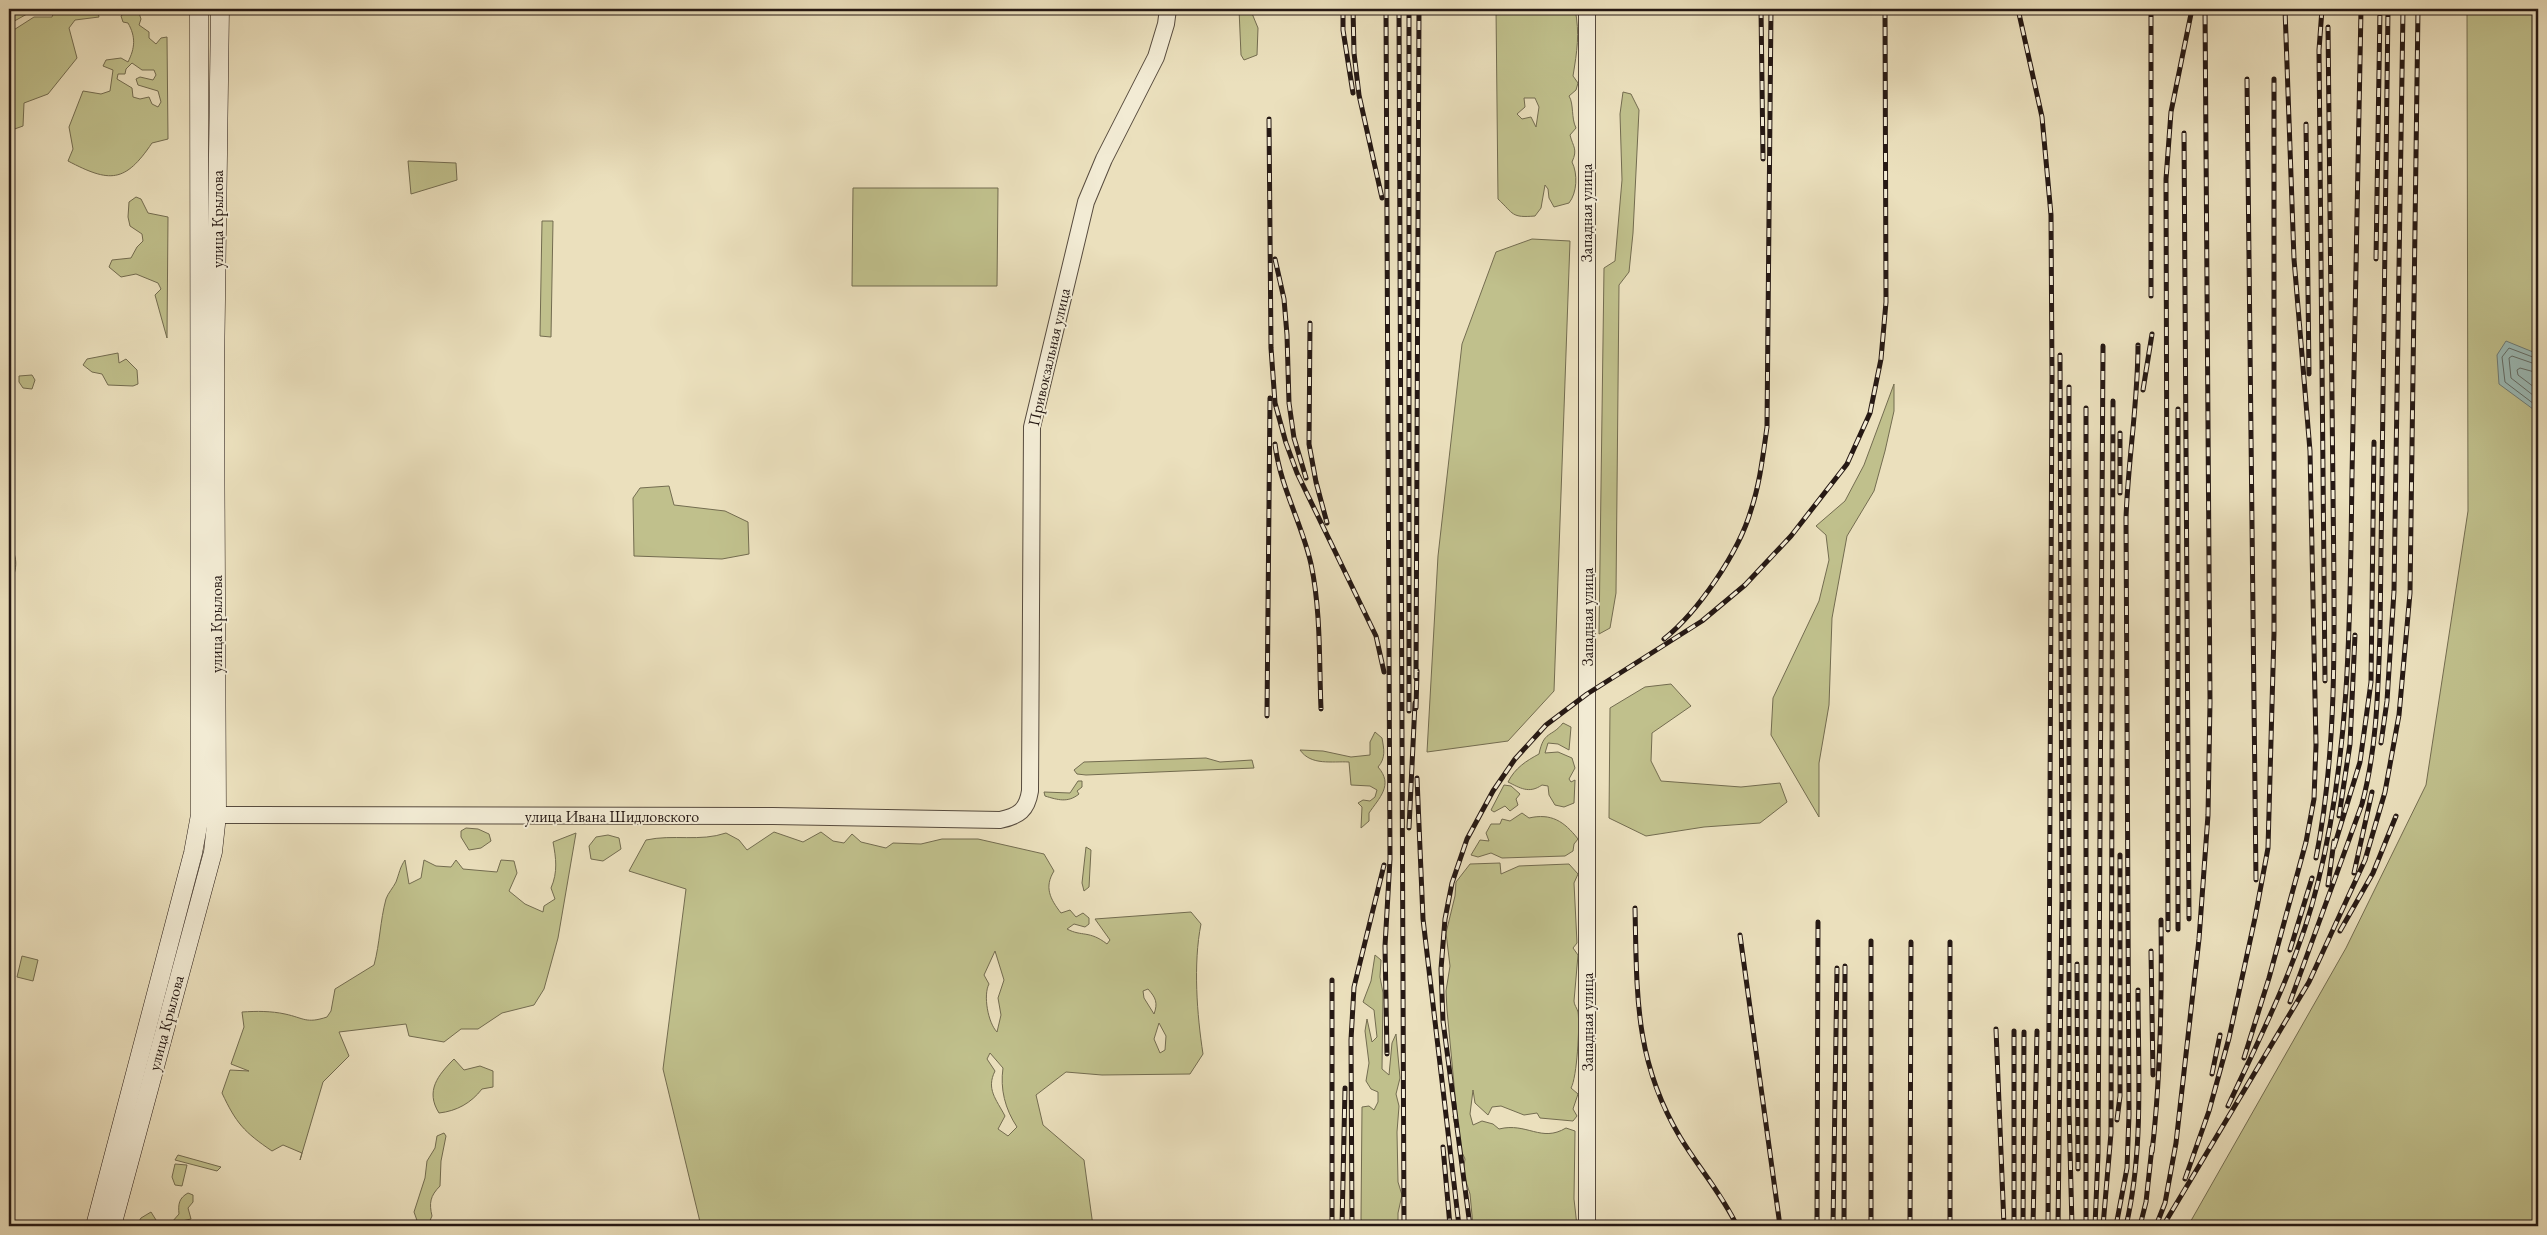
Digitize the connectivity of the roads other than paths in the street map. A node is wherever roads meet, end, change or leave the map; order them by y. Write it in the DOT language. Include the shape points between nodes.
graph roads {
  1 [pos="199,9"];
  2 [pos="220,9"];
  3 [pos="1168,9"];
  4 [pos="1587,9"];
  5 [pos="1022,813"];
  6 [pos="209,815"];
  7 [pos="95,1226"];
  8 [pos="112,1226"];
  9 [pos="1586,1226"];
  1 -- 6 [label="main road, улица Крылова"];
  2 -- 6 [label="main road, улица Крылова"];
  3 -- 5 [label="street, Привокзальная улица" via="1156,57 1086,202 1032,428 1030,790"];
  4 -- 9 [label="street, Западная улица"];
  5 -- 6 [label="street, улица Ивана Шидловского" via="1000,820 773,816"];
  6 -- 7 [label="main road, улица Крылова" via="192,853"];
  6 -- 8 [label="main road, улица Крылова" via="213,852"];
}
